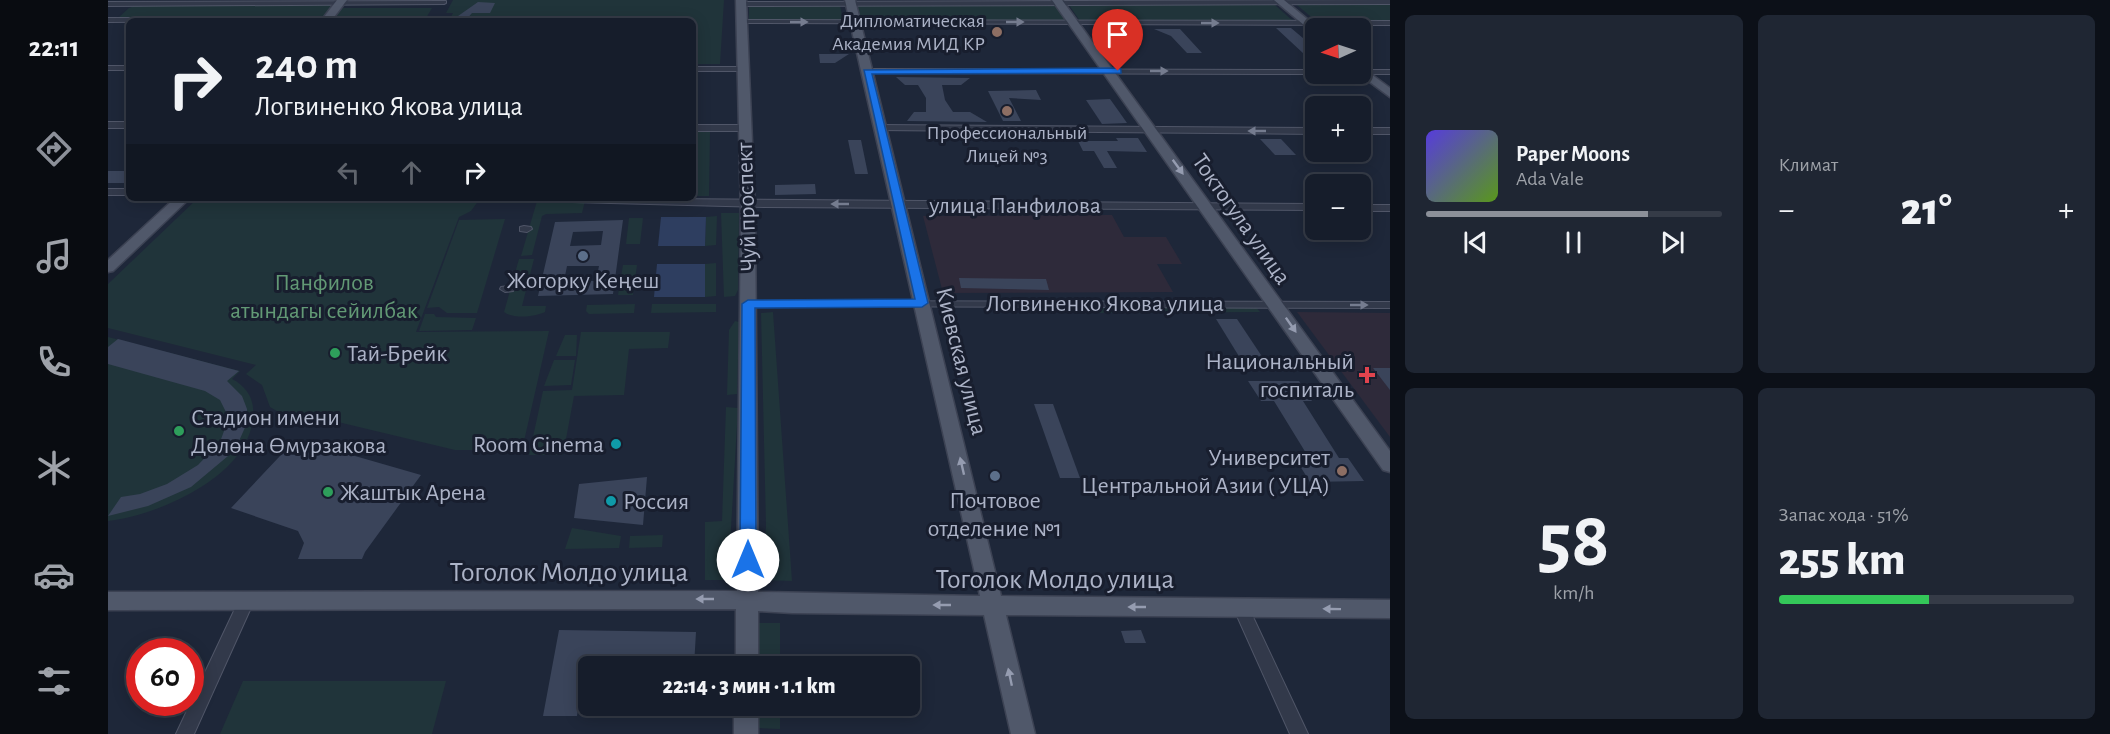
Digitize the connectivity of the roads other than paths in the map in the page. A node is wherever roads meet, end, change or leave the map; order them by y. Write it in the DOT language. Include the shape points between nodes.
graph roads {
  1 [pos="341,1"];
  2 [pos="445,1"];
  3 [pos="1058,1"];
  4 [pos="1171,1"];
  5 [pos="1280,1"];
  6 [pos="140,2"];
  7 [pos="233,2"];
  8 [pos="741,2"];
  9 [pos="851,2"];
  10 [pos="1387,2"];
  11 [pos="108,4"];
  12 [pos="328,18"];
  13 [pos="434,18"];
  14 [pos="108,20"];
  15 [pos="126,20"];
  16 [pos="741,22"];
  17 [pos="856,22"];
  18 [pos="1072,22"];
  19 [pos="1305,23"];
  20 [pos="1371,23"];
  21 [pos="1390,23"];
  22 [pos="108,68"];
  23 [pos="126,68"];
  24 [pos="696,69"];
  25 [pos="741,69"];
  26 [pos="867,71"];
  27 [pos="1106,71"];
  28 [pos="1371,71"];
  29 [pos="1305,72"];
  30 [pos="1390,72"];
  31 [pos="1371,79"];
  32 [pos="1390,94"];
  33 [pos="126,125"];
  34 [pos="110,127"];
  35 [pos="696,128"];
  36 [pos="744,128"];
  37 [pos="880,128"];
  38 [pos="1152,131"];
  39 [pos="1305,131"];
  40 [pos="1371,131"];
  41 [pos="1390,131"];
  42 [pos="108,192"];
  43 [pos="126,192"];
  44 [pos="180,201"];
  45 [pos="662,201"];
  46 [pos="748,203"];
  47 [pos="899,205"];
  48 [pos="1206,207"];
  49 [pos="1305,207"];
  50 [pos="1371,208"];
  51 [pos="1390,208"];
  52 [pos="108,268"];
  53 [pos="922,303"];
  54 [pos="748,304"];
  55 [pos="1276,304"];
  56 [pos="1390,305"];
  57 [pos="1390,465"];
  58 [pos="108,601"];
  59 [pos="246,601"];
  60 [pos="748,601"];
  61 [pos="994,606"];
  62 [pos="1241,607"];
  63 [pos="1390,609"];
  64 [pos="747,656"];
  65 [pos="746,716"];
  66 [pos="185,734"];
  67 [pos="746,734"];
  68 [pos="1023,734"];
  69 [pos="1299,734"];
  1 -- 2 [label="street"];
  1 -- 7 [label="street"];
  1 -- 12 [label="main road"];
  2 -- 13 [label="street"];
  3 -- 4 [label="street"];
  3 -- 9 [label="street"];
  3 -- 18 [label="main road, Токтогула улица"];
  4 -- 5 [label="street"];
  5 -- 10 [label="street"];
  5 -- 19 [label="main road"];
  6 -- 7 [label="street"];
  6 -- 11 [label="street"];
  8 -- 9 [label="street"];
  8 -- 16 [label="main road, Чуй проспект"];
  9 -- 17 [label="main road, Киевская улица"];
  14 -- 15 [label="street"];
  16 -- 17 [label="street, one-way"];
  16 -- 25 [label="main road, Чуй проспект"];
  17 -- 18 [label="street, one-way"];
  17 -- 26 [label="main road, Киевская улица"];
  18 -- 19 [label="street, one-way"];
  18 -- 27 [label="main road, Токтогула улица"];
  20 -- 21 [label="street"];
  22 -- 23 [label="street"];
  24 -- 25 [label="street"];
  25 -- 36 [label="main road, Чуй проспект"];
  26 -- 27 [label="street"];
  26 -- 37 [label="main road, Киевская улица"];
  27 -- 29 [label="street, one-way"];
  27 -- 38 [label="main road, Токтогула улица"];
  28 -- 30 [label="street"];
  31 -- 32 [label="main road"];
  33 -- 34 [label="street"];
  35 -- 36 [label="street"];
  36 -- 46 [label="main road, Чуй проспект"];
  37 -- 38 [label="street"];
  37 -- 47 [label="main road, Киевская улица"];
  39 -- 38 [label="street, one-way"];
  38 -- 48 [label="main road, Токтогула улица, one-way"];
  40 -- 41 [label="street"];
  42 -- 43 [label="street"];
  44 -- 52 [label="main road"];
  45 -- 46 [label="street, улица Панфилова"];
  47 -- 46 [label="street, улица Панфилова, one-way"];
  46 -- 54 [label="main road, Чуй проспект"];
  47 -- 48 [label="street, улица Панфилова"];
  47 -- 53 [label="main road, Киевская улица"];
  48 -- 49 [label="street, улица Панфилова"];
  48 -- 55 [label="main road, Токтогула улица"];
  50 -- 51 [label="street"];
  53 -- 54 [label="street, Логвиненко Якова улица"];
  53 -- 55 [label="street, Логвиненко Якова улица"];
  61 -- 53 [label="main road, Киевская улица, one-way"];
  54 -- 60 [label="main road, Чуй проспект"];
  55 -- 56 [label="street, Логвиненко Якова улица, one-way"];
  55 -- 57 [label="main road, Токтогула улица, one-way"];
  58 -- 59 [label="main road, Тоголок Молдо улица"];
  60 -- 59 [label="main road, Тоголок Молдо улица, one-way"];
  59 -- 66 [label="street"];
  61 -- 60 [label="main road, Тоголок Молдо улица, one-way"];
  60 -- 64 [label="main road, Чуй проспект"];
  62 -- 61 [label="main road, Тоголок Молдо улица, one-way"];
  68 -- 61 [label="main road, Киевская улица, one-way"];
  63 -- 62 [label="main road, Тоголок Молдо улица, one-way"];
  62 -- 69 [label="street"];
  65 -- 67 [label="main road"];
}
